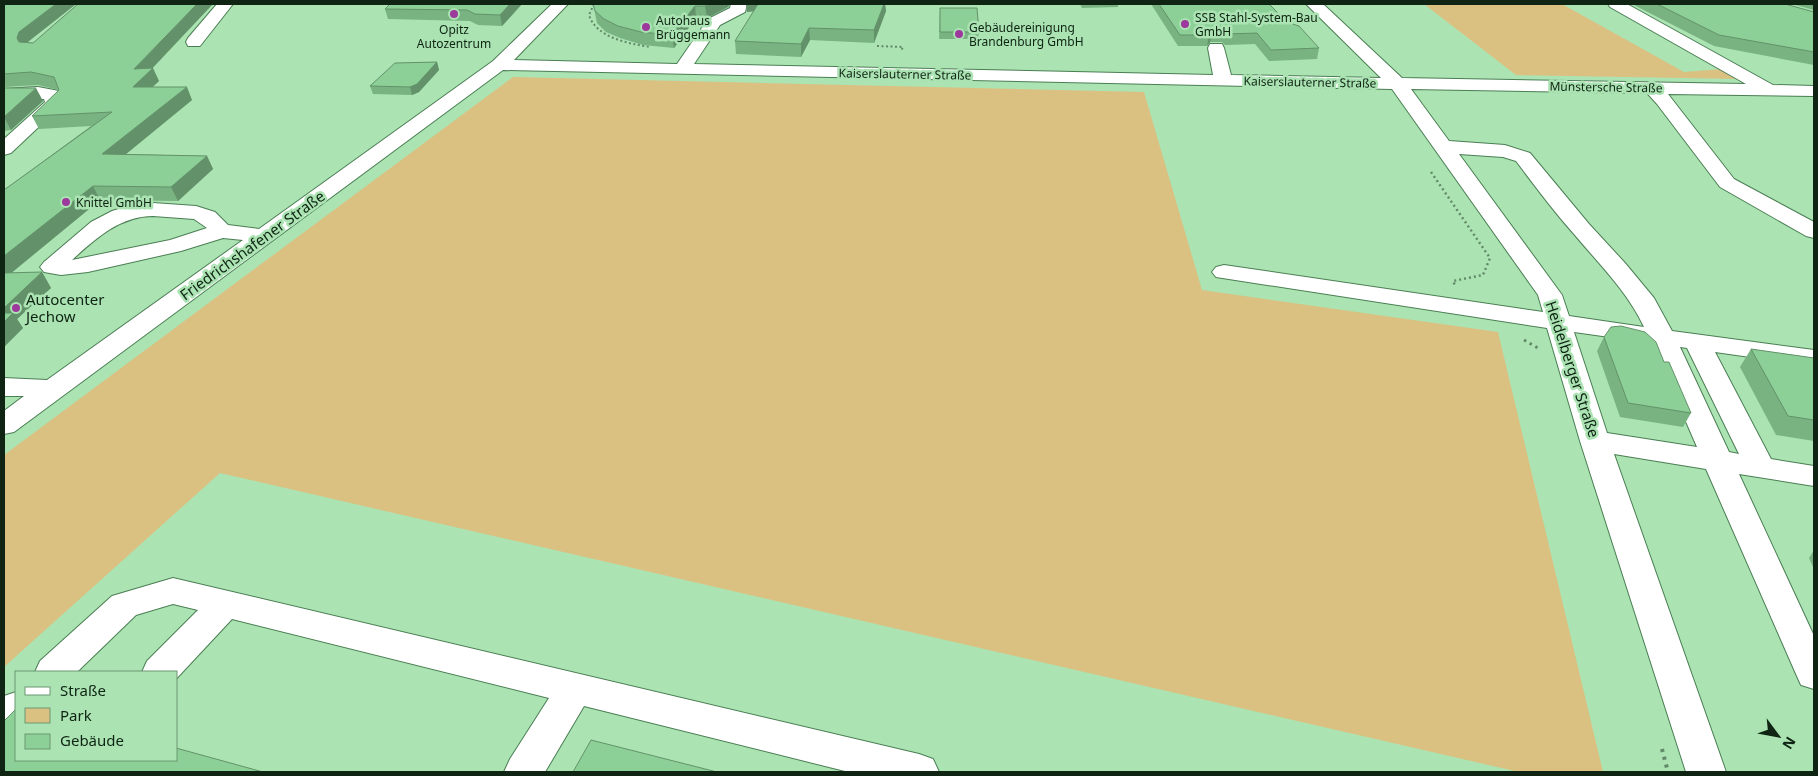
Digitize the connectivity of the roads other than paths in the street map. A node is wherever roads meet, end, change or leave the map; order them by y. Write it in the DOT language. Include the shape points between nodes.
graph roads {
  1 [pos="225,4"];
  2 [pos="560,4"];
  3 [pos="739,4"];
  4 [pos="1314,4"];
  5 [pos="1616,4"];
  6 [pos="194,42"];
  7 [pos="1216,48"];
  8 [pos="499,65"];
  9 [pos="682,69"];
  10 [pos="1224,80"];
  11 [pos="1397,83"];
  12 [pos="1651,87"];
  13 [pos="1767,90"];
  14 [pos="1814,90"];
  15 [pos="4,94"];
  16 [pos="1444,147"];
  17 [pos="4,149"];
  18 [pos="221,231"];
  19 [pos="1814,232"];
  20 [pos="265,236"];
  21 [pos="1224,272"];
  22 [pos="1558,321"];
  23 [pos="1662,336"];
  24 [pos="1697,342"];
  25 [pos="1814,358"];
  26 [pos="4,387"];
  27 [pos="53,389"];
  28 [pos="4,425"];
  29 [pos="1596,440"];
  30 [pos="1720,461"];
  31 [pos="1760,467"];
  32 [pos="1814,476"];
  33 [pos="225,604"];
  34 [pos="54,671"];
  35 [pos="161,671"];
  36 [pos="1814,674"];
  37 [pos="575,689"];
  38 [pos="15,709"];
  39 [pos="4,720"];
  40 [pos="524,772"];
  41 [pos="919,772"];
  42 [pos="1706,772"];
  1 -- 6 [label="street"];
  2 -- 8 [label="street"];
  3 -- 9 [label="street" via="739,9 714,22"];
  4 -- 11 [label="street, Heidelberger Straße"];
  5 -- 13 [label="street"];
  7 -- 10 [label="street"];
  8 -- 9 [label="street, Kaiserslauterner Straße"];
  8 -- 20 [label="street, Friedrichshafener Straße"];
  9 -- 10 [label="street, Kaiserslauterner Straße"];
  10 -- 11 [label="street, Kaiserslauterner Straße"];
  11 -- 12 [label="street, Münstersche Straße"];
  11 -- 16 [label="street, Heidelberger Straße"];
  12 -- 13 [label="street, Münstersche Straße"];
  12 -- 19 [label="street" via="1727,183"];
  13 -- 14 [label="street, Münstersche Straße"];
  15 -- 17 [label="street" via="38,92 52,95 55,102"];
  16 -- 22 [label="street, Heidelberger Straße" via="1550,295"];
  16 -- 23 [label="street" via="1506,151 1523,157 1645,303"];
  18 -- 18 [label="street" via="206,214 190,211 129,212 106,222 52,266 85,266 200,240"];
  18 -- 20 [label="street"];
  20 -- 27 [label="street, Friedrichshafener Straße"];
  21 -- 22 [label="street"];
  22 -- 23 [label="street"];
  22 -- 29 [label="street, Heidelberger Straße"];
  23 -- 24 [label="street"];
  23 -- 30 [label="street"];
  24 -- 25 [label="street"];
  24 -- 31 [label="street"];
  26 -- 27 [label="street"];
  27 -- 28 [label="street, Friedrichshafener Straße"];
  29 -- 30 [label="street"];
  29 -- 42 [label="street, Heidelberger Straße"];
  30 -- 31 [label="street"];
  30 -- 36 [label="street"];
  31 -- 32 [label="street"];
  33 -- 34 [label="street" via="173,591 124,604"];
  33 -- 35 [label="street"];
  33 -- 37 [label="street"];
  37 -- 40 [label="street"];
  37 -- 41 [label="street"];
  38 -- 39 [label="street"];
}
